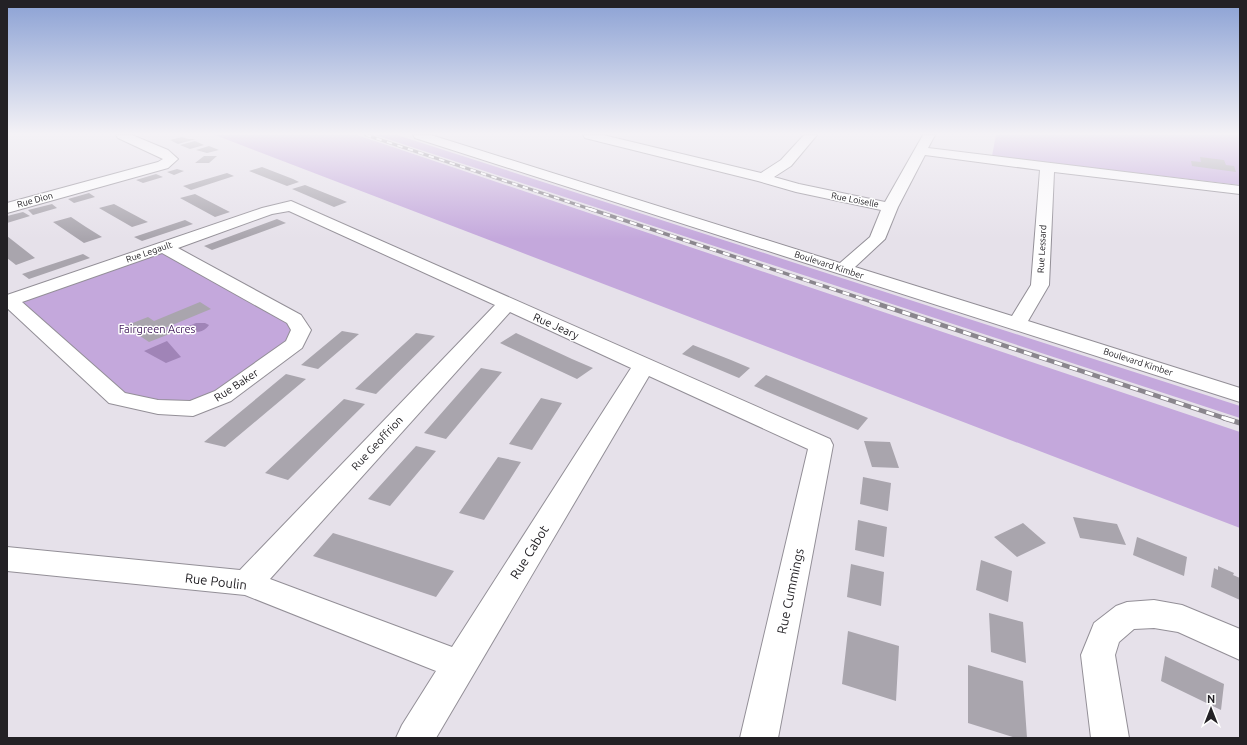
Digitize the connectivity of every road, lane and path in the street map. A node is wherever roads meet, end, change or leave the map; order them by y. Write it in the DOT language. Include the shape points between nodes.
graph roads {
  1 [pos="146,170"];
  2 [pos="529,170"];
  3 [pos="730,170"];
  4 [pos="776,170"];
  5 [pos="911,170"];
  6 [pos="1047,170"];
  7 [pos="1062,170"];
  8 [pos="763,178"];
  9 [pos="1239,191"];
  10 [pos="291,206"];
  11 [pos="890,207"];
  12 [pos="7,208"];
  13 [pos="164,247"];
  14 [pos="843,269"];
  15 [pos="8,301"];
  16 [pos="507,304"];
  17 [pos="1018,324"];
  18 [pos="644,365"];
  19 [pos="1240,395"];
  20 [pos="821,445"];
  21 [pos="7,559"];
  22 [pos="247,583"];
  23 [pos="1240,645"];
  24 [pos="460,665"];
  25 [pos="762,737"];
  26 [pos="415,738"];
  27 [pos="1110,738"];
  1 -- 12 [label="street, Rue Dion"];
  2 -- 14 [label="street, Boulevard Kimber"];
  3 -- 8 [label="street, Rue Loiselle"];
  4 -- 8 [label="street"];
  5 -- 11 [label="street"];
  6 -- 17 [label="street, Rue Lessard" via="1040,285"];
  7 -- 9 [label="street"];
  8 -- 11 [label="street, Rue Loiselle" via="796,188"];
  10 -- 13 [label="street, Rue Legault" via="278,208"];
  10 -- 16 [label="street, Rue Jeary"];
  11 -- 14 [label="street" via="877,239"];
  13 -- 15 [label="street, Rue Legault"];
  13 -- 15 [label="street, Rue Baker" via="294,319 301,330 295,344 223,396 193,409 158,408 117,398"];
  14 -- 17 [label="street, Boulevard Kimber"];
  16 -- 18 [label="street, Rue Jeary"];
  16 -- 22 [label="street, Rue Geoffrion"];
  17 -- 19 [label="street, Boulevard Kimber"];
  18 -- 20 [label="street, Rue Jeary"];
  18 -- 24 [label="street, Rue Cabot"];
  20 -- 25 [label="street, Rue Cummings"];
  21 -- 22 [label="street, Rue Poulin"];
  22 -- 24 [label="street, Rue Poulin"];
  23 -- 27 [label="street" via="1182,619 1154,614 1127,616 1106,632 1098,655"];
  24 -- 26 [label="street, Rue Cabot"];
}
